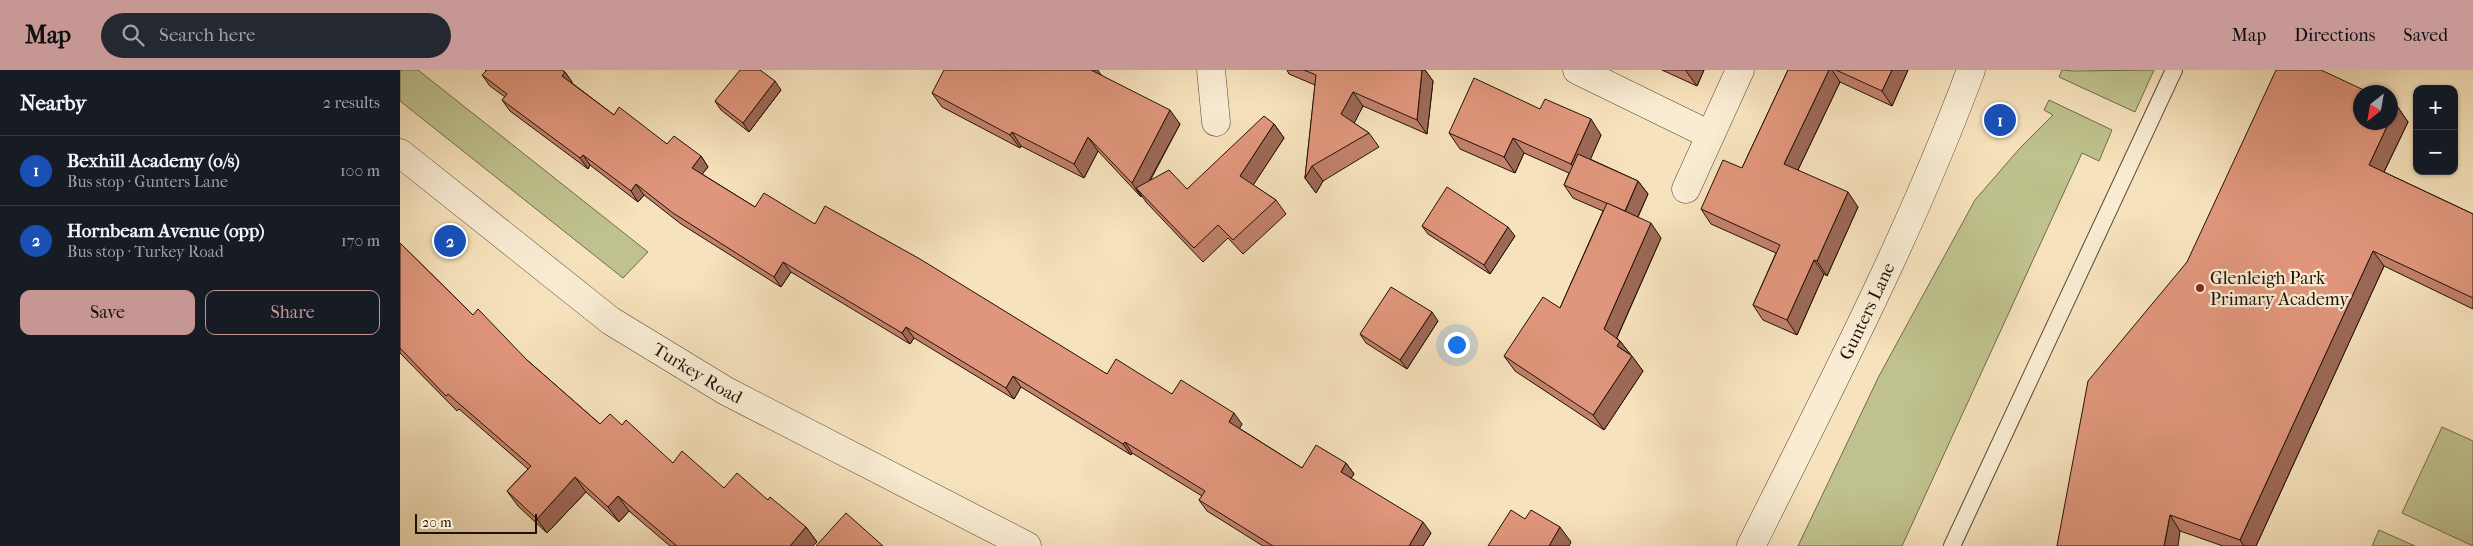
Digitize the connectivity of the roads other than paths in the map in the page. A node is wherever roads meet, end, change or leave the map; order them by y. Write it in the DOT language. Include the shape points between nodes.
graph roads {
  1 [pos="1211,70"];
  2 [pos="1577,70"];
  3 [pos="1740,70"];
  4 [pos="1971,70"];
  5 [pos="2174,70"];
  6 [pos="1216,122"];
  7 [pos="1710,135"];
  8 [pos="400,153"];
  9 [pos="1686,189"];
  10 [pos="1027,546"];
  11 [pos="1751,546"];
  12 [pos="1952,546"];
  1 -- 6 [label="street"];
  2 -- 7 [label="street"];
  3 -- 7 [label="street"];
  4 -- 11 [label="street, Gunters Lane" via="1914,210"];
  5 -- 12 [label="lane"];
  7 -- 9 [label="street"];
  8 -- 10 [label="street, Turkey Road" via="611,321 726,391"];
}
